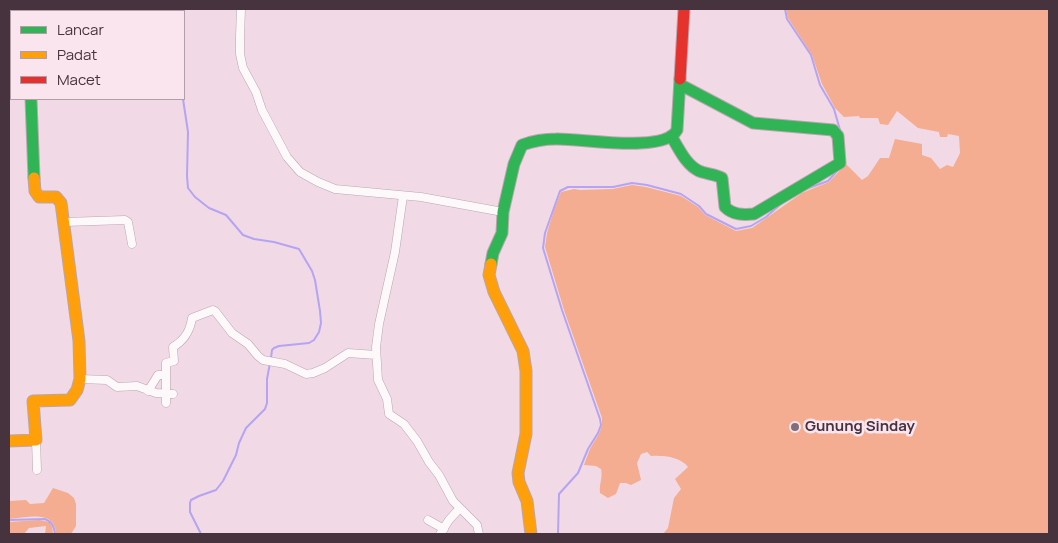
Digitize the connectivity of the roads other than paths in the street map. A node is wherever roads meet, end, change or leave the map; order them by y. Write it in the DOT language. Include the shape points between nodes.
graph roads {
  1 [pos="242,9"];
  2 [pos="684,9"];
  3 [pos="680,85"];
  4 [pos="31,100"];
  5 [pos="671,136"];
  6 [pos="403,196"];
  7 [pos="503,212"];
  8 [pos="65,222"];
  9 [pos="132,244"];
  10 [pos="376,355"];
  11 [pos="166,375"];
  12 [pos="80,379"];
  13 [pos="148,391"];
  14 [pos="169,394"];
  15 [pos="166,403"];
  16 [pos="36,440"];
  17 [pos="9,441"];
  18 [pos="36,470"];
  19 [pos="459,509"];
  20 [pos="428,520"];
  21 [pos="442,532"];
  22 [pos="479,534"];
  23 [pos="531,534"];
  1 -- 6 [label="street" via="240,54 244,68 287,158 309,178 335,189"];
  2 -- 3 [label="street"];
  3 -- 5 [label="street" via="677,131"];
  3 -- 5 [label="street" via="753,123 832,130 838,136 840,163 754,214 738,215 725,207 722,178 692,166"];
  4 -- 8 [label="street" via="35,191 39,197 60,200"];
  5 -- 7 [label="street" via="649,142 543,140 527,143 516,156"];
  6 -- 7 [label="street"];
  6 -- 10 [label="street"];
  7 -- 23 [label="street" via="502,234 493,253 489,275 523,351 526,434 518,473 527,500"];
  8 -- 9 [label="street" via="124,220 128,222"];
  8 -- 12 [label="street" via="79,341"];
  10 -- 11 [label="street" via="348,353 325,368 306,374 285,364 263,360 232,333 213,310 192,318 189,331 173,347 174,361 166,363"];
  10 -- 19 [label="street" via="378,380 389,414 404,424 417,441"];
  11 -- 13 [label="street" via="158,375"];
  11 -- 14 [label="street"];
  12 -- 13 [label="street" via="107,380 114,386 137,386"];
  12 -- 16 [label="street" via="70,400 33,401"];
  13 -- 14 [label="street"];
  14 -- 15 [label="street"];
  16 -- 17 [label="street"];
  16 -- 18 [label="street"];
  19 -- 21 [label="street"];
  19 -- 22 [label="street" via="475,522"];
  20 -- 21 [label="street"];
}
